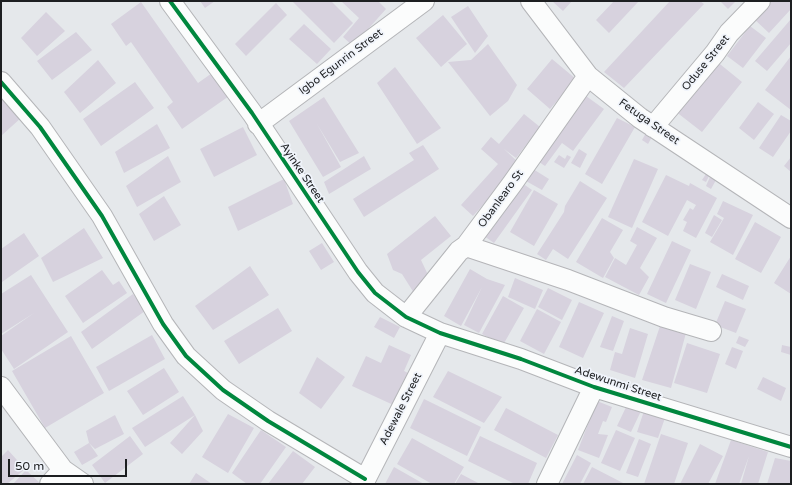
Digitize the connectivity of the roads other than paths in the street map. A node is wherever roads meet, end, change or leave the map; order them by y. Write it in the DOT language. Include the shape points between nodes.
graph roads {
  1 [pos="170,1"];
  2 [pos="424,1"];
  3 [pos="531,1"];
  4 [pos="760,1"];
  5 [pos="588,76"];
  6 [pos="1,82"];
  7 [pos="258,124"];
  8 [pos="653,127"];
  9 [pos="791,218"];
  10 [pos="466,246"];
  11 [pos="406,317"];
  12 [pos="711,331"];
  13 [pos="440,333"];
  14 [pos="1,387"];
  15 [pos="594,387"];
  16 [pos="791,446"];
  17 [pos="57,477"];
  18 [pos="364,481"];
  19 [pos="83,484"];
  20 [pos="547,484"];
  1 -- 7 [label="street, Ayinke Street"];
  2 -- 7 [label="street, Igbo Egunrin Street"];
  3 -- 5 [label="street, Fetuga Street"];
  4 -- 8 [label="street, Oduse Street" via="729,33"];
  5 -- 8 [label="street, Fetuga Street"];
  5 -- 10 [label="street, Obanlearo St"];
  6 -- 18 [label="street" via="40,127 102,216 163,324 186,356 223,390"];
  7 -- 11 [label="street, Ayinke Street" via="358,272 375,292"];
  8 -- 9 [label="street, Fetuga Street"];
  10 -- 11 [label="street, Obanlearo St" via="459,251"];
  10 -- 12 [label="street" via="568,280 664,317"];
  11 -- 13 [label="street, Ayinke Street"];
  13 -- 15 [label="street, Adewunmi Street" via="521,359"];
  13 -- 18 [label="street, Adewale Street"];
  14 -- 17 [label="street"];
  15 -- 16 [label="street, Adewunmi Street"];
  15 -- 20 [label="street"];
  17 -- 19 [label="street"];
}
